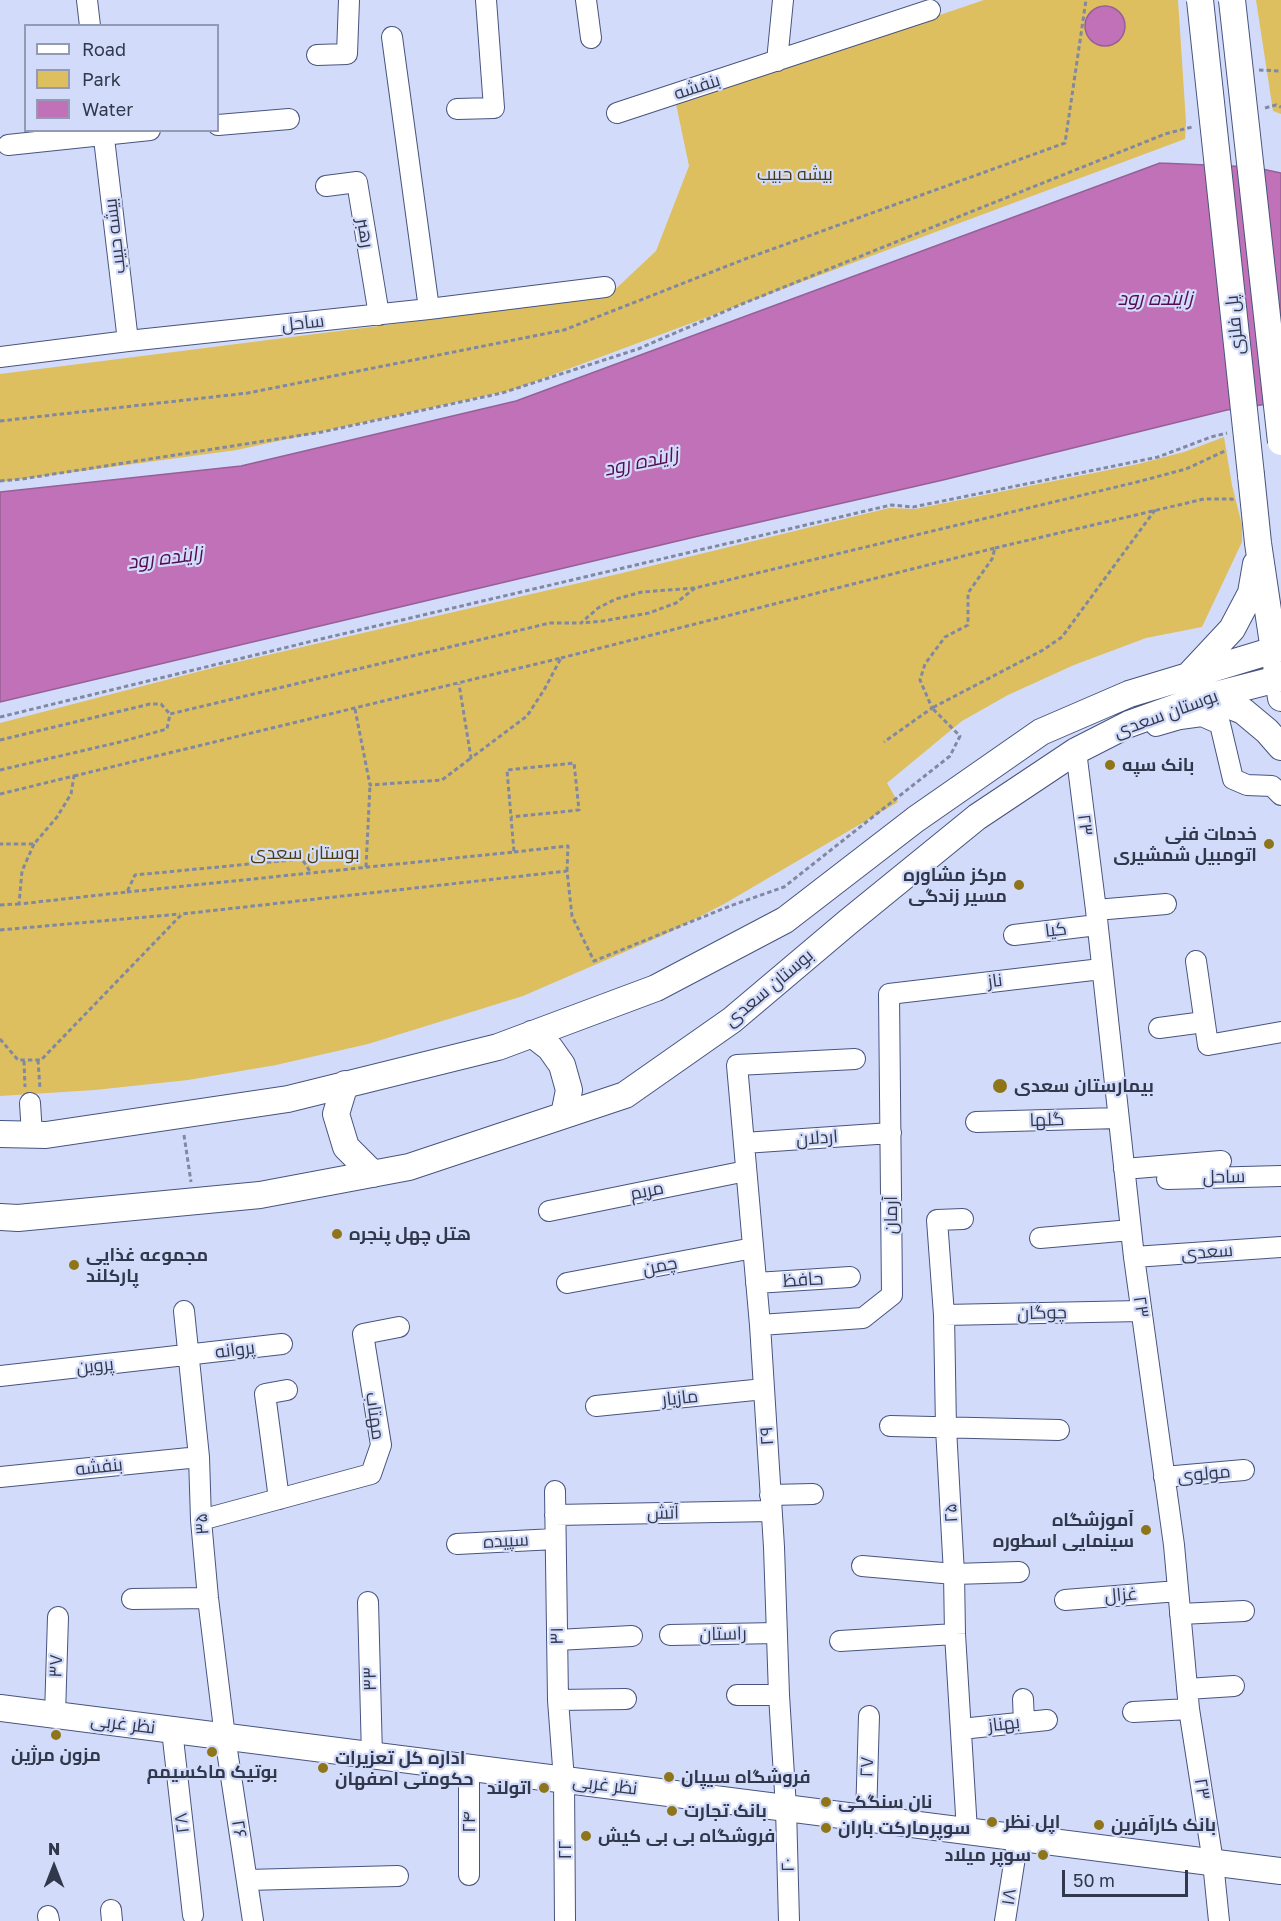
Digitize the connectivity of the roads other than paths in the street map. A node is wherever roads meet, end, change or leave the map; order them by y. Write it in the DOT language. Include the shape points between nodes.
graph roads {
  1 [pos="87,0"];
  2 [pos="349,0"];
  3 [pos="486,0"];
  4 [pos="586,0"];
  5 [pos="783,0"];
  6 [pos="1200,0"];
  7 [pos="1232,0"];
  8 [pos="930,10"];
  9 [pos="90,24"];
  10 [pos="392,37"];
  11 [pos="591,38"];
  12 [pos="317,55"];
  13 [pos="777,61"];
  14 [pos="457,110"];
  15 [pos="617,113"];
  16 [pos="289,119"];
  17 [pos="219,125"];
  18 [pos="103,132"];
  19 [pos="8,145"];
  20 [pos="326,186"];
  21 [pos="605,287"];
  22 [pos="429,309"];
  23 [pos="379,315"];
  24 [pos="128,340"];
  25 [pos="0,357"];
  26 [pos="1281,442"];
  27 [pos="1258,543"];
  28 [pos="1277,649"];
  29 [pos="1189,675"];
  30 [pos="1280,685"];
  31 [pos="1199,699"];
  32 [pos="1281,747"];
  33 [pos="1083,748"];
  34 [pos="1281,795"];
  35 [pos="1166,904"];
  36 [pos="1096,917"];
  37 [pos="1014,935"];
  38 [pos="1196,961"];
  39 [pos="1101,969"];
  40 [pos="890,994"];
  41 [pos="1204,1022"];
  42 [pos="1159,1028"];
  43 [pos="1281,1032"];
  44 [pos="532,1034"];
  45 [pos="855,1059"];
  46 [pos="345,1084"];
  47 [pos="32,1097"];
  48 [pos="564,1115"];
  49 [pos="1118,1118"];
  50 [pos="976,1122"];
  51 [pos="891,1133"];
  52 [pos="0,1134"];
  53 [pos="32,1135"];
  54 [pos="744,1143"];
  55 [pos="1221,1161"];
  56 [pos="1124,1169"];
  57 [pos="746,1171"];
  58 [pos="373,1174"];
  59 [pos="1281,1176"];
  60 [pos="1167,1179"];
  61 [pos="549,1211"];
  62 [pos="0,1217"];
  63 [pos="963,1219"];
  64 [pos="1131,1230"];
  65 [pos="1040,1238"];
  66 [pos="1281,1247"];
  67 [pos="753,1248"];
  68 [pos="1134,1257"];
  69 [pos="850,1276"];
  70 [pos="756,1283"];
  71 [pos="567,1284"];
  72 [pos="184,1311"];
  73 [pos="1141,1311"];
  74 [pos="944,1316"];
  75 [pos="760,1326"];
  76 [pos="399,1327"];
  77 [pos="282,1344"];
  78 [pos="189,1356"];
  79 [pos="0,1376"];
  80 [pos="764,1389"];
  81 [pos="287,1390"];
  82 [pos="596,1406"];
  83 [pos="890,1426"];
  84 [pos="946,1428"];
  85 [pos="1059,1430"];
  86 [pos="198,1457"];
  87 [pos="1244,1470"];
  88 [pos="0,1477"];
  89 [pos="1164,1477"];
  90 [pos="555,1491"];
  91 [pos="813,1494"];
  92 [pos="279,1499"];
  93 [pos="771,1503"];
  94 [pos="555,1515"];
  95 [pos="201,1520"];
  96 [pos="555,1539"];
  97 [pos="457,1544"];
  98 [pos="862,1566"];
  99 [pos="1019,1572"];
  100 [pos="954,1574"];
  101 [pos="1178,1591"];
  102 [pos="208,1598"];
  103 [pos="132,1599"];
  104 [pos="1065,1600"];
  105 [pos="368,1602"];
  106 [pos="1244,1611"];
  107 [pos="1180,1614"];
  108 [pos="58,1617"];
  109 [pos="777,1633"];
  110 [pos="955,1634"];
  111 [pos="670,1635"];
  112 [pos="633,1636"];
  113 [pos="557,1640"];
  114 [pos="840,1641"];
  115 [pos="1234,1686"];
  116 [pos="1187,1689"];
  117 [pos="737,1695"];
  118 [pos="779,1695"];
  119 [pos="626,1699"];
  120 [pos="1023,1699"];
  121 [pos="558,1700"];
  122 [pos="0,1708"];
  123 [pos="1189,1709"];
  124 [pos="1133,1712"];
  125 [pos="55,1715"];
  126 [pos="869,1716"];
  127 [pos="1047,1720"];
  128 [pos="1024,1722"];
  129 [pos="961,1729"];
  130 [pos="172,1731"];
  131 [pos="225,1737"];
  132 [pos="372,1755"];
  133 [pos="469,1768"];
  134 [pos="564,1780"];
  135 [pos="786,1808"];
  136 [pos="866,1818"];
  137 [pos="967,1831"];
  138 [pos="1017,1838"];
  139 [pos="1213,1862"];
  140 [pos="1281,1871"];
  141 [pos="469,1875"];
  142 [pos="398,1876"];
  143 [pos="248,1880"];
  144 [pos="193,1915"];
  145 [pos="253,1921"];
  146 [pos="565,1921"];
  147 [pos="789,1921"];
  148 [pos="1005,1921"];
  149 [pos="1219,1921"];
  1 -- 9 [label="street"];
  2 -- 12 [label="street" via="346,54"];
  3 -- 14 [label="street" via="494,108"];
  4 -- 11 [label="street"];
  5 -- 13 [label="street"];
  6 -- 27 [label="main road, پل فلزی, bridge"];
  7 -- 26 [label="main road, پل فلزی, bridge"];
  8 -- 13 [label="street, بنفشه"];
  10 -- 22 [label="street"];
  13 -- 15 [label="street, بنفشه"];
  16 -- 17 [label="street"];
  18 -- 19 [label="street"];
  18 -- 24 [label="street, بیشه حبیب"];
  20 -- 23 [label="street, رهبر" via="357,182"];
  21 -- 22 [label="street, ساحل"];
  22 -- 23 [label="street, ساحل"];
  23 -- 24 [label="street, ساحل"];
  24 -- 25 [label="street, ساحل"];
  27 -- 28 [label="main road, پل فلزی"];
  27 -- 29 [label="main road" via="1251,593 1232,629"];
  28 -- 29 [label="main road, بوستان سعدی"];
  28 -- 30 [label="main road, پل فلزی"];
  29 -- 44 [label="main road, بوستان سعدی" via="1129,694 1041,732 916,819 785,920 656,988"];
  30 -- 31 [label="main road, بوستان سعدی"];
  31 -- 32 [label="main road" via="1243,711"];
  31 -- 33 [label="main road, بوستان سعدی" via="1129,724"];
  33 -- 34 [label="street" via="1180,719 1203,716 1220,724 1233,779 1247,785 1272,786"];
  33 -- 36 [label="street, ۲۳"];
  33 -- 48 [label="main road, بوستان سعدی" via="977,817 732,1020 625,1095"];
  35 -- 36 [label="street, کیا"];
  36 -- 37 [label="street, کیا"];
  36 -- 39 [label="street, ۲۳"];
  38 -- 41 [label="street"];
  39 -- 40 [label="street, ناز"];
  39 -- 49 [label="street, ۲۳"];
  40 -- 51 [label="street, آرمان"];
  41 -- 42 [label="street"];
  41 -- 43 [label="street" via="1208,1045"];
  44 -- 46 [label="main road, بوستان سعدی" via="498,1047"];
  44 -- 48 [label="main road" via="550,1048 562,1065 569,1090"];
  45 -- 54 [label="street, ۲۹" via="736,1065"];
  46 -- 53 [label="main road, بوستان سعدی" via="288,1099"];
  46 -- 58 [label="main road" via="336,1114 346,1147"];
  47 -- 53 [label="street"];
  48 -- 58 [label="main road, بوستان سعدی" via="409,1167"];
  49 -- 50 [label="street, گلها"];
  49 -- 56 [label="street, ۲۳"];
  51 -- 54 [label="street, اردلان"];
  51 -- 75 [label="street, آرمان" via="892,1295 863,1318"];
  52 -- 53 [label="main road, بوستان سعدی"];
  54 -- 57 [label="street, ۲۹"];
  55 -- 56 [label="street"];
  56 -- 64 [label="street, ۲۳"];
  57 -- 61 [label="street, مریم"];
  57 -- 67 [label="street, ۲۹"];
  58 -- 62 [label="main road, بوستان سعدی" via="260,1195"];
  59 -- 60 [label="street, ساحل"];
  63 -- 74 [label="street, ۲۵" via="937,1220"];
  64 -- 65 [label="street"];
  64 -- 68 [label="street, ۲۳"];
  66 -- 68 [label="street, سعدی"];
  67 -- 70 [label="street, ۲۹"];
  67 -- 71 [label="street, چمن"];
  68 -- 73 [label="street, ۲۳"];
  69 -- 70 [label="street, حافظ"];
  70 -- 75 [label="street, ۲۹"];
  72 -- 78 [label="street, ۳۵"];
  73 -- 74 [label="street, چوگان"];
  73 -- 89 [label="street, ۲۳"];
  74 -- 84 [label="street, ۲۵"];
  75 -- 80 [label="street, ۲۹"];
  76 -- 92 [label="street, مهتاب" via="363,1334 381,1445 370,1474"];
  77 -- 78 [label="street, پروانه"];
  78 -- 79 [label="street, پروین"];
  78 -- 86 [label="street, ۳۵"];
  80 -- 82 [label="street, مازیار"];
  80 -- 93 [label="street, ۲۹"];
  81 -- 92 [label="street" via="265,1395"];
  83 -- 84 [label="street"];
  84 -- 85 [label="street"];
  84 -- 100 [label="street, ۲۵"];
  86 -- 88 [label="street, بنفشه"];
  86 -- 95 [label="street, ۳۵"];
  87 -- 89 [label="street, مولوی"];
  89 -- 101 [label="street, ۲۳"];
  90 -- 94 [label="street, ۳۱"];
  91 -- 93 [label="street, آتش"];
  92 -- 95 [label="street, مهتاب"];
  93 -- 94 [label="street, آتش"];
  93 -- 109 [label="street, ۲۹"];
  94 -- 96 [label="street, ۳۱"];
  95 -- 102 [label="street, ۳۵"];
  96 -- 97 [label="street, سپیده"];
  96 -- 113 [label="street, ۳۱"];
  98 -- 100 [label="street"];
  99 -- 100 [label="street"];
  100 -- 110 [label="street, ۲۵"];
  101 -- 104 [label="street, غزال"];
  101 -- 107 [label="street, ۲۳"];
  102 -- 103 [label="street"];
  102 -- 131 [label="street, ۳۵"];
  105 -- 132 [label="street, ۳۳"];
  106 -- 107 [label="street"];
  107 -- 116 [label="street, ۲۳"];
  108 -- 125 [label="street, ۳۷"];
  109 -- 111 [label="street, راستان"];
  109 -- 118 [label="street, ۲۹"];
  110 -- 114 [label="street"];
  110 -- 129 [label="street, ۲۵"];
  112 -- 113 [label="street"];
  113 -- 121 [label="street, ۳۱"];
  115 -- 116 [label="street"];
  116 -- 123 [label="street, ۲۳"];
  117 -- 118 [label="street"];
  118 -- 135 [label="street, ۲۹"];
  119 -- 121 [label="street"];
  120 -- 128 [label="street"];
  121 -- 134 [label="street, ۳۱"];
  122 -- 125 [label="main road, نظر غربی"];
  123 -- 124 [label="street"];
  123 -- 139 [label="street, ۲۳"];
  125 -- 130 [label="main road, نظر غربی"];
  126 -- 136 [label="street, ۲۷"];
  127 -- 128 [label="street, بهناز"];
  128 -- 129 [label="street, بهناز"];
  129 -- 137 [label="street, ۲۵"];
  130 -- 131 [label="main road, نظر غربی"];
  130 -- 144 [label="street, ۲۸"];
  131 -- 132 [label="main road, نظر غربی"];
  131 -- 143 [label="street, ۲۶"];
  132 -- 133 [label="main road, نظر غربی"];
  133 -- 134 [label="main road, نظر غربی"];
  133 -- 141 [label="street, ۲۴"];
  134 -- 135 [label="main road, نظر غربی"];
  134 -- 146 [label="street, ۲۲"];
  135 -- 136 [label="main road, نظر غربی"];
  135 -- 147 [label="street, ۲۰"];
  136 -- 137 [label="main road, نظر غربی"];
  137 -- 138 [label="main road, نظر غربی"];
  138 -- 139 [label="main road, نظر غربی"];
  138 -- 148 [label="street, ۱۸"];
  139 -- 140 [label="main road, نظر غربی"];
  139 -- 149 [label="street, ۲۳"];
  142 -- 143 [label="street"];
  143 -- 145 [label="street, ۲۶"];
}
